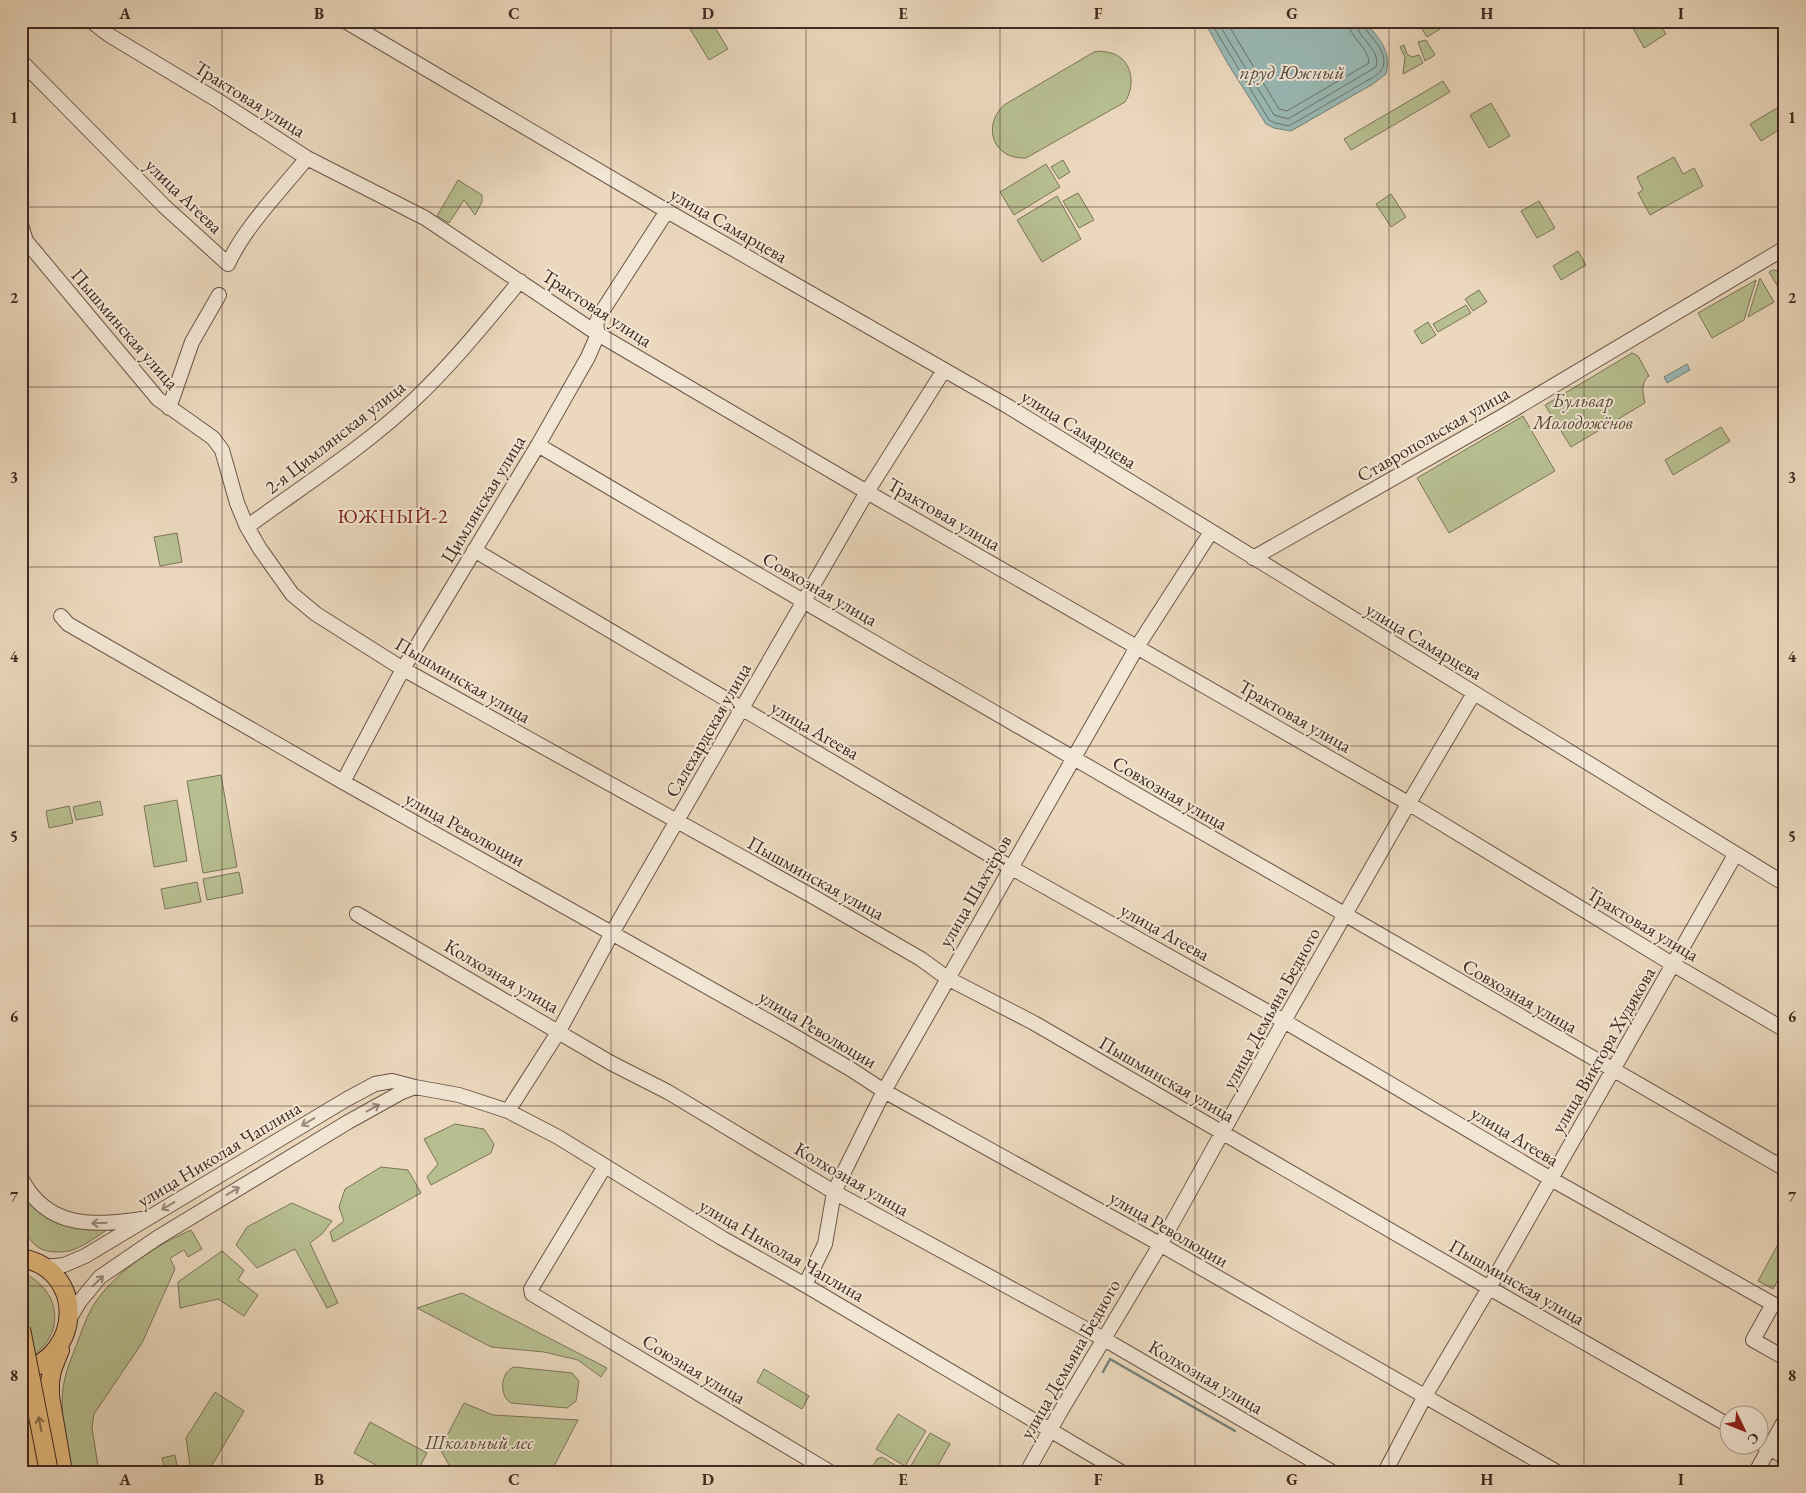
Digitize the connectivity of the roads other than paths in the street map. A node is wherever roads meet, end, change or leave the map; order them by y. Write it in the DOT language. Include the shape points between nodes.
graph roads {
  1 [pos="91,21"];
  2 [pos="345,21"];
  3 [pos="21,61"];
  4 [pos="307,158"];
  5 [pos="668,211"];
  6 [pos="21,225"];
  7 [pos="1785,248"];
  8 [pos="520,281"];
  9 [pos="219,295"];
  10 [pos="598,334"];
  11 [pos="944,370"];
  12 [pos="169,408"];
  13 [pos="538,445"];
  14 [pos="867,492"];
  15 [pos="247,528"];
  16 [pos="1211,532"];
  17 [pos="474,550"];
  18 [pos="1253,558"];
  19 [pos="804,602"];
  20 [pos="61,616"];
  21 [pos="1137,647"];
  22 [pos="403,669"];
  23 [pos="1474,693"];
  24 [pos="741,709"];
  25 [pos="1072,759"];
  26 [pos="343,782"];
  27 [pos="1408,803"];
  28 [pos="677,822"];
  29 [pos="1735,855"];
  30 [pos="1010,866"];
  31 [pos="1785,884"];
  32 [pos="357,914"];
  33 [pos="1345,915"];
  34 [pos="612,933"];
  35 [pos="1674,965"];
  36 [pos="947,978"];
  37 [pos="1284,1021"];
  38 [pos="1785,1030"];
  39 [pos="559,1031"];
  40 [pos="1612,1071"];
  41 [pos="415,1087"];
  42 [pos="884,1090"];
  43 [pos="508,1111"];
  44 [pos="1222,1133"];
  45 [pos="605,1166"];
  46 [pos="1785,1168"];
  47 [pos="21,1178"];
  48 [pos="1550,1179"];
  49 [pos="834,1192"];
  50 [pos="148,1218"];
  51 [pos="21,1244"];
  52 [pos="1160,1244"];
  53 [pos="34,1262"];
  54 [pos="805,1285"];
  55 [pos="1489,1288"];
  56 [pos="69,1319"];
  57 [pos="21,1329"];
  58 [pos="64,1338"];
  59 [pos="1104,1339"];
  60 [pos="1785,1358"];
  61 [pos="21,1372"];
  62 [pos="1425,1396"];
  63 [pos="21,1404"];
  64 [pos="1718,1419"];
  65 [pos="1785,1420"];
  66 [pos="1050,1430"];
  67 [pos="1768,1440"];
  68 [pos="1768,1447"];
  69 [pos="1761,1456"];
  70 [pos="1785,1457"];
  71 [pos="35,1472"];
  72 [pos="49,1472"];
  73 [pos="63,1472"];
  74 [pos="830,1472"];
  75 [pos="1027,1472"];
  76 [pos="1120,1472"];
  77 [pos="1332,1472"];
  78 [pos="1385,1472"];
  79 [pos="1557,1472"];
  80 [pos="1756,1472"];
  1 -- 4 [label="street, Трактовая улица"];
  2 -- 5 [label="street, улица Самарцева"];
  3 -- 4 [label="street, улица Агеева" via="164,206 228,264 246,234"];
  4 -- 8 [label="street, Трактовая улица" via="425,218"];
  5 -- 10 [label="street, Цимлянская улица" via="601,313 596,324"];
  5 -- 11 [label="street, улица Самарцева"];
  6 -- 12 [label="street, Пышминская улица" via="26,241 158,399"];
  7 -- 18 [label="street, Ставропольская улица" via="1502,417"];
  8 -- 10 [label="street, Трактовая улица"];
  8 -- 15 [label="street, 2-я Цимлянская улица" via="447,368 384,427"];
  9 -- 12 [label="street" via="192,342"];
  10 -- 13 [label="street, Цимлянская улица"];
  10 -- 14 [label="street, Трактовая улица"];
  11 -- 14 [label="street, Салехардская улица"];
  11 -- 16 [label="street, улица Самарцева"];
  12 -- 15 [label="street, Пышминская улица" via="213,438 222,450"];
  13 -- 17 [label="street, Цимлянская улица"];
  13 -- 19 [label="street, Совхозная улица"];
  14 -- 19 [label="street, Салехардская улица"];
  14 -- 21 [label="street, Трактовая улица"];
  15 -- 22 [label="street, Пышминская улица" via="280,579 303,605"];
  16 -- 18 [label="street, улица Самарцева"];
  16 -- 21 [label="street, улица Шахтёров"];
  17 -- 22 [label="street, Цимлянская улица"];
  17 -- 24 [label="street, улица Агеева"];
  18 -- 23 [label="street, улица Самарцева"];
  19 -- 24 [label="street, Салехардская улица"];
  19 -- 25 [label="street, Совхозная улица"];
  20 -- 26 [label="street, улица Революции" via="68,624"];
  21 -- 25 [label="street, улица Шахтёров"];
  21 -- 27 [label="street, Трактовая улица"];
  22 -- 26 [label="street, Цимлянская улица"];
  22 -- 28 [label="street, Пышминская улица"];
  23 -- 27 [label="street, улица Демьяна Бедного"];
  23 -- 29 [label="street, улица Самарцева"];
  24 -- 28 [label="street, Салехардская улица"];
  24 -- 30 [label="street, улица Агеева"];
  25 -- 30 [label="street, улица Шахтёров"];
  25 -- 33 [label="street, Совхозная улица"];
  26 -- 34 [label="street, улица Революции"];
  27 -- 33 [label="street, улица Демьяна Бедного"];
  27 -- 35 [label="street, Трактовая улица"];
  28 -- 34 [label="street, Салехардская улица"];
  28 -- 36 [label="street, Пышминская улица" via="879,935"];
  29 -- 31 [label="street, улица Самарцева"];
  29 -- 35 [label="street, улица Виктора Худякова"];
  30 -- 36 [label="street, улица Шахтёров"];
  30 -- 37 [label="street, улица Агеева"];
  32 -- 39 [label="street, Колхозная улица"];
  33 -- 37 [label="street, улица Демьяна Бедного"];
  33 -- 40 [label="street, Совхозная улица"];
  34 -- 39 [label="street, Салехардская улица"];
  34 -- 42 [label="street, улица Революции"];
  35 -- 38 [label="street, Трактовая улица"];
  35 -- 40 [label="street, улица Виктора Худякова"];
  36 -- 42 [label="street, улица Шахтёров"];
  36 -- 44 [label="street, Пышминская улица" via="1034,1022"];
  37 -- 44 [label="street, улица Демьяна Бедного"];
  37 -- 48 [label="street, улица Агеева"];
  39 -- 43 [label="street, Салехардская улица"];
  39 -- 49 [label="street, Колхозная улица"];
  40 -- 46 [label="street, Совхозная улица"];
  40 -- 48 [label="street, улица Виктора Худякова"];
  41 -- 43 [label="street, улица Николая Чаплина" via="459,1095"];
  41 -- 50 [label="street, улица Николая Чаплина, one-way" via="392,1081 367,1088"];
  56 -- 41 [label="street, улица Николая Чаплина, one-way" via="100,1278 150,1243 348,1122"];
  42 -- 49 [label="street, улица Шахтёров"];
  42 -- 52 [label="street, улица Революции"];
  43 -- 45 [label="street, улица Николая Чаплина"];
  44 -- 52 [label="street, улица Демьяна Бедного"];
  44 -- 55 [label="street, Пышминская улица"];
  45 -- 54 [label="street, улица Николая Чаплина"];
  45 -- 74 [label="street, Союзная улица" via="531,1288 532,1294"];
  50 -- 47 [label="street, one-way" via="85,1223 67,1220 51,1212"];
  48 -- 55 [label="street, улица Виктора Худякова"];
  48 -- 60 [label="street, улица Агеева" via="1773,1304 1753,1340"];
  49 -- 54 [label="street, улица Шахтёров" via="825,1244"];
  49 -- 59 [label="street, Колхозная улица"];
  50 -- 53 [label="street, улица Николая Чаплина" via="64,1265"];
  51 -- 53 [label="main road"];
  52 -- 59 [label="street, улица Демьяна Бедного"];
  52 -- 62 [label="street, улица Революции"];
  53 -- 56 [label="main road" via="53,1275 66,1296"];
  54 -- 66 [label="street, улица Николая Чаплина"];
  55 -- 62 [label="street, улица Виктора Худякова"];
  55 -- 64 [label="street, Пышминская улица"];
  56 -- 58 [label="main road"];
  72 -- 57 [label="main road, one-way, bridge"];
  58 -- 61 [label="main road" via="59,1348 42,1364"];
  58 -- 73 [label="main road" via="50,1382"];
  59 -- 66 [label="street, улица Демьяна Бедного"];
  59 -- 77 [label="street, Колхозная улица"];
  62 -- 78 [label="street, улица Виктора Худякова"];
  62 -- 79 [label="street, улица Революции"];
  63 -- 71 [label="main road"];
  65 -- 67 [label="street"];
  66 -- 75 [label="street, улица Демьяна Бедного"];
  66 -- 76 [label="street, улица Николая Чаплина"];
  68 -- 70 [label="street"];
  69 -- 80 [label="street"];
}
